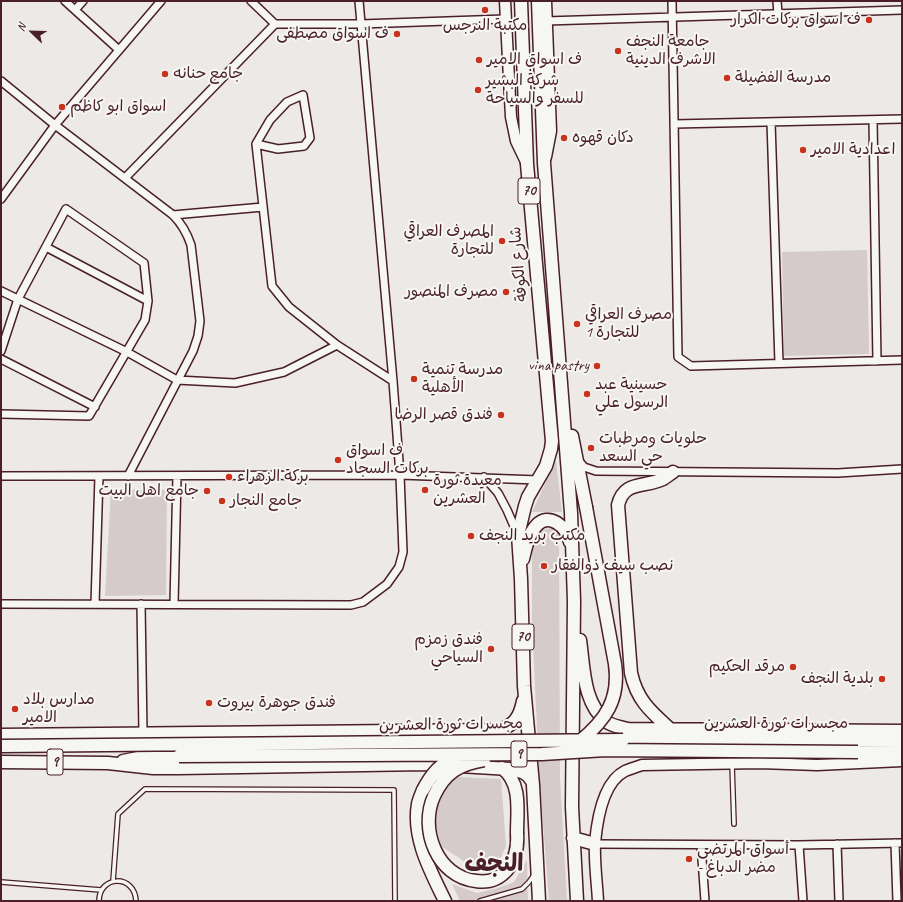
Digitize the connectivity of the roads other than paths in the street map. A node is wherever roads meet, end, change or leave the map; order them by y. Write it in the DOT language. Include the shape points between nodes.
graph roads {
  1 [pos="65,1"];
  2 [pos="83,1"];
  3 [pos="161,1"];
  4 [pos="251,1"];
  5 [pos="359,1"];
  6 [pos="505,1"];
  7 [pos="521,1"];
  8 [pos="538,1"];
  9 [pos="546,1"];
  10 [pos="672,1"];
  11 [pos="778,1"];
  12 [pos="75,10"];
  13 [pos="902,10"];
  14 [pos="778,14"];
  15 [pos="672,17"];
  16 [pos="505,19"];
  17 [pos="546,20"];
  18 [pos="275,24"];
  19 [pos="361,24"];
  20 [pos="119,50"];
  21 [pos="1,81"];
  22 [pos="902,119"];
  23 [pos="873,120"];
  24 [pos="771,122"];
  25 [pos="674,124"];
  26 [pos="55,125"];
  27 [pos="256,144"];
  28 [pos="544,163"];
  29 [pos="527,164"];
  30 [pos="124,178"];
  31 [pos="1,199"];
  32 [pos="263,207"];
  33 [pos="173,215"];
  34 [pos="46,247"];
  35 [pos="1,291"];
  36 [pos="18,299"];
  37 [pos="148,301"];
  38 [pos="337,345"];
  39 [pos="1,351"];
  40 [pos="127,352"];
  41 [pos="1,359"];
  42 [pos="902,360"];
  43 [pos="877,361"];
  44 [pos="778,363"];
  45 [pos="177,380"];
  46 [pos="393,380"];
  47 [pos="561,382"];
  48 [pos="95,407"];
  49 [pos="1,414"];
  50 [pos="576,453"];
  51 [pos="902,469"];
  52 [pos="674,472"];
  53 [pos="400,475"];
  54 [pos="1,476"];
  55 [pos="99,476"];
  56 [pos="128,476"];
  57 [pos="177,476"];
  58 [pos="484,477"];
  59 [pos="538,480"];
  60 [pos="518,535"];
  61 [pos="573,559"];
  62 [pos="521,579"];
  63 [pos="574,600"];
  64 [pos="1,604"];
  65 [pos="95,604"];
  66 [pos="141,604"];
  67 [pos="174,604"];
  68 [pos="524,686"];
  69 [pos="670,729"];
  70 [pos="406,731"];
  71 [pos="902,731"];
  72 [pos="143,733"];
  73 [pos="1,735"];
  74 [pos="509,740"];
  75 [pos="902,741"];
  76 [pos="1,746"];
  77 [pos="902,752"];
  78 [pos="542,754"];
  79 [pos="555,754"];
  80 [pos="902,761"];
  81 [pos="1,762"];
  82 [pos="108,762"];
  83 [pos="732,763"];
  84 [pos="407,765"];
  85 [pos="461,766"];
  86 [pos="502,768"];
  87 [pos="533,783"];
  88 [pos="517,815"];
  89 [pos="734,824"];
  90 [pos="573,838"];
  91 [pos="899,843"];
  92 [pos="595,844"];
  93 [pos="837,844"];
  94 [pos="701,845"];
  95 [pos="799,845"];
  96 [pos="537,869"];
  97 [pos="113,881"];
  98 [pos="1,882"];
  99 [pos="101,890"];
  100 [pos="98,901"];
  101 [pos="136,901"];
  102 [pos="396,901"];
  103 [pos="445,901"];
  104 [pos="480,901"];
  105 [pos="539,901"];
  106 [pos="577,901"];
  107 [pos="598,901"];
  108 [pos="705,901"];
  109 [pos="803,901"];
  110 [pos="839,901"];
  111 [pos="897,901"];
  1 -- 12 [label="street"];
  2 -- 12 [label="street"];
  3 -- 20 [label="street"];
  4 -- 18 [label="street"];
  5 -- 19 [label="street"];
  6 -- 16 [label="main road"];
  7 -- 29 [label="highway, شارع الكوفة / 70"];
  8 -- 28 [label="highway, شارع الكوفة / 70"];
  9 -- 17 [label="main road"];
  10 -- 15 [label="street"];
  11 -- 14 [label="street"];
  12 -- 20 [label="street"];
  13 -- 14 [label="street"];
  14 -- 15 [label="street"];
  15 -- 17 [label="street"];
  15 -- 25 [label="street"];
  16 -- 19 [label="street"];
  16 -- 29 [label="main road" via="511,117 516,141"];
  17 -- 28 [label="main road" via="551,131"];
  18 -- 19 [label="street"];
  18 -- 30 [label="street"];
  19 -- 46 [label="street"];
  20 -- 26 [label="street"];
  21 -- 26 [label="street"];
  22 -- 23 [label="street"];
  23 -- 24 [label="street"];
  23 -- 43 [label="street"];
  24 -- 25 [label="street"];
  24 -- 44 [label="street"];
  25 -- 44 [label="street" via="678,357 691,366"];
  26 -- 30 [label="street"];
  26 -- 31 [label="street"];
  27 -- 27 [label="street" via="270,120 287,102 302,95 310,138 304,146 278,149"];
  27 -- 32 [label="street"];
  28 -- 47 [label="highway, شارع الكوفة / 70"];
  29 -- 59 [label="highway, شارع الكوفة / 70" via="552,441 548,462"];
  30 -- 33 [label="street"];
  32 -- 33 [label="street"];
  32 -- 38 [label="street" via="272,286 289,307"];
  33 -- 45 [label="street" via="184,229 191,245 200,321 196,344"];
  34 -- 36 [label="street"];
  34 -- 37 [label="street"];
  34 -- 37 [label="street" via="66,210 144,263"];
  35 -- 36 [label="street"];
  36 -- 39 [label="street"];
  36 -- 40 [label="street"];
  37 -- 40 [label="street" via="145,320"];
  38 -- 45 [label="street" via="284,372 235,383"];
  38 -- 46 [label="street"];
  40 -- 45 [label="street"];
  40 -- 48 [label="street"];
  41 -- 48 [label="street"];
  42 -- 43 [label="street"];
  43 -- 44 [label="street"];
  45 -- 56 [label="street"];
  46 -- 53 [label="street"];
  47 -- 50 [label="highway"];
  47 -- 61 [label="highway, 70"];
  48 -- 49 [label="street" via="89,416"];
  50 -- 52 [label="street" via="584,467 596,472"];
  50 -- 79 [label="highway, bridge" via="615,664 616,690 607,713 592,731 568,750"];
  51 -- 52 [label="street" via="838,473"];
  52 -- 69 [label="highway" via="662,479 627,489 618,505 633,683 648,709"];
  53 -- 57 [label="street"];
  53 -- 58 [label="street"];
  53 -- 67 [label="street" via="404,552 387,584 363,602 351,605"];
  54 -- 55 [label="street"];
  55 -- 56 [label="street"];
  55 -- 65 [label="street"];
  56 -- 57 [label="street"];
  57 -- 67 [label="street"];
  58 -- 59 [label="street"];
  58 -- 60 [label="street" via="498,493"];
  59 -- 60 [label="highway, 70" via="525,506"];
  60 -- 62 [label="highway, 70"];
  61 -- 62 [label="highway" via="570,538 560,524 551,520 540,522 528,539"];
  61 -- 63 [label="highway, 70"];
  62 -- 68 [label="highway, 70"];
  63 -- 69 [label="highway" via="588,692 597,711 608,723 628,729"];
  63 -- 90 [label="highway, 70"];
  64 -- 65 [label="street"];
  65 -- 66 [label="street"];
  66 -- 67 [label="street"];
  66 -- 72 [label="street"];
  68 -- 70 [label="highway" via="522,707 507,728"];
  68 -- 87 [label="highway, 70"];
  69 -- 71 [label="highway"];
  70 -- 72 [label="highway"];
  70 -- 84 [label="highway" via="415,734 422,748 419,758"];
  72 -- 73 [label="highway"];
  74 -- 75 [label="highway, مجسرات ثورة العشرين / 9, bridge"];
  74 -- 76 [label="highway, مجسرات ثورة العشرين / 9, bridge"];
  74 -- 103 [label="highway, bridge" via="467,750 450,759 438,767 423,790 417,812 419,835"];
  77 -- 79 [label="highway, مجسرات ثورة العشرين / 9, bridge" via="613,750"];
  78 -- 79 [label="highway, مجسرات ثورة العشرين / 9, bridge"];
  78 -- 82 [label="highway, مجسرات ثورة العشرين / 9, bridge" via="179,756"];
  78 -- 85 [label="highway, bridge" via="472,762"];
  80 -- 83 [label="main road" via="817,765"];
  81 -- 82 [label="highway, 9"];
  82 -- 84 [label="highway" via="138,767 172,768"];
  83 -- 89 [label="lane"];
  83 -- 92 [label="main road" via="642,765 624,772 611,783 604,799"];
  84 -- 85 [label="highway"];
  85 -- 86 [label="highway"];
  85 -- 88 [label="highway, bridge" via="442,783 434,795 430,809 430,838 436,854 444,864 467,880 478,882 495,879 508,868 514,858 518,846"];
  86 -- 87 [label="highway" via="524,772"];
  86 -- 88 [label="highway" via="511,777 515,788"];
  87 -- 88 [label="highway" via="532,790"];
  87 -- 96 [label="highway, 70"];
  90 -- 92 [label="highway"];
  90 -- 106 [label="highway, 70"];
  91 -- 93 [label="street"];
  91 -- 111 [label="street"];
  92 -- 94 [label="street"];
  92 -- 107 [label="main road"];
  93 -- 95 [label="street"];
  93 -- 110 [label="street"];
  94 -- 95 [label="street"];
  94 -- 108 [label="street"];
  95 -- 109 [label="street"];
  96 -- 104 [label="lane" via="530,882 522,889"];
  96 -- 105 [label="highway, 70"];
  97 -- 99 [label="lane"];
  97 -- 101 [label="lane" via="129,885"];
  97 -- 102 [label="lane" via="118,814 145,789 394,790"];
  98 -- 99 [label="lane"];
  99 -- 100 [label="lane"];
}
